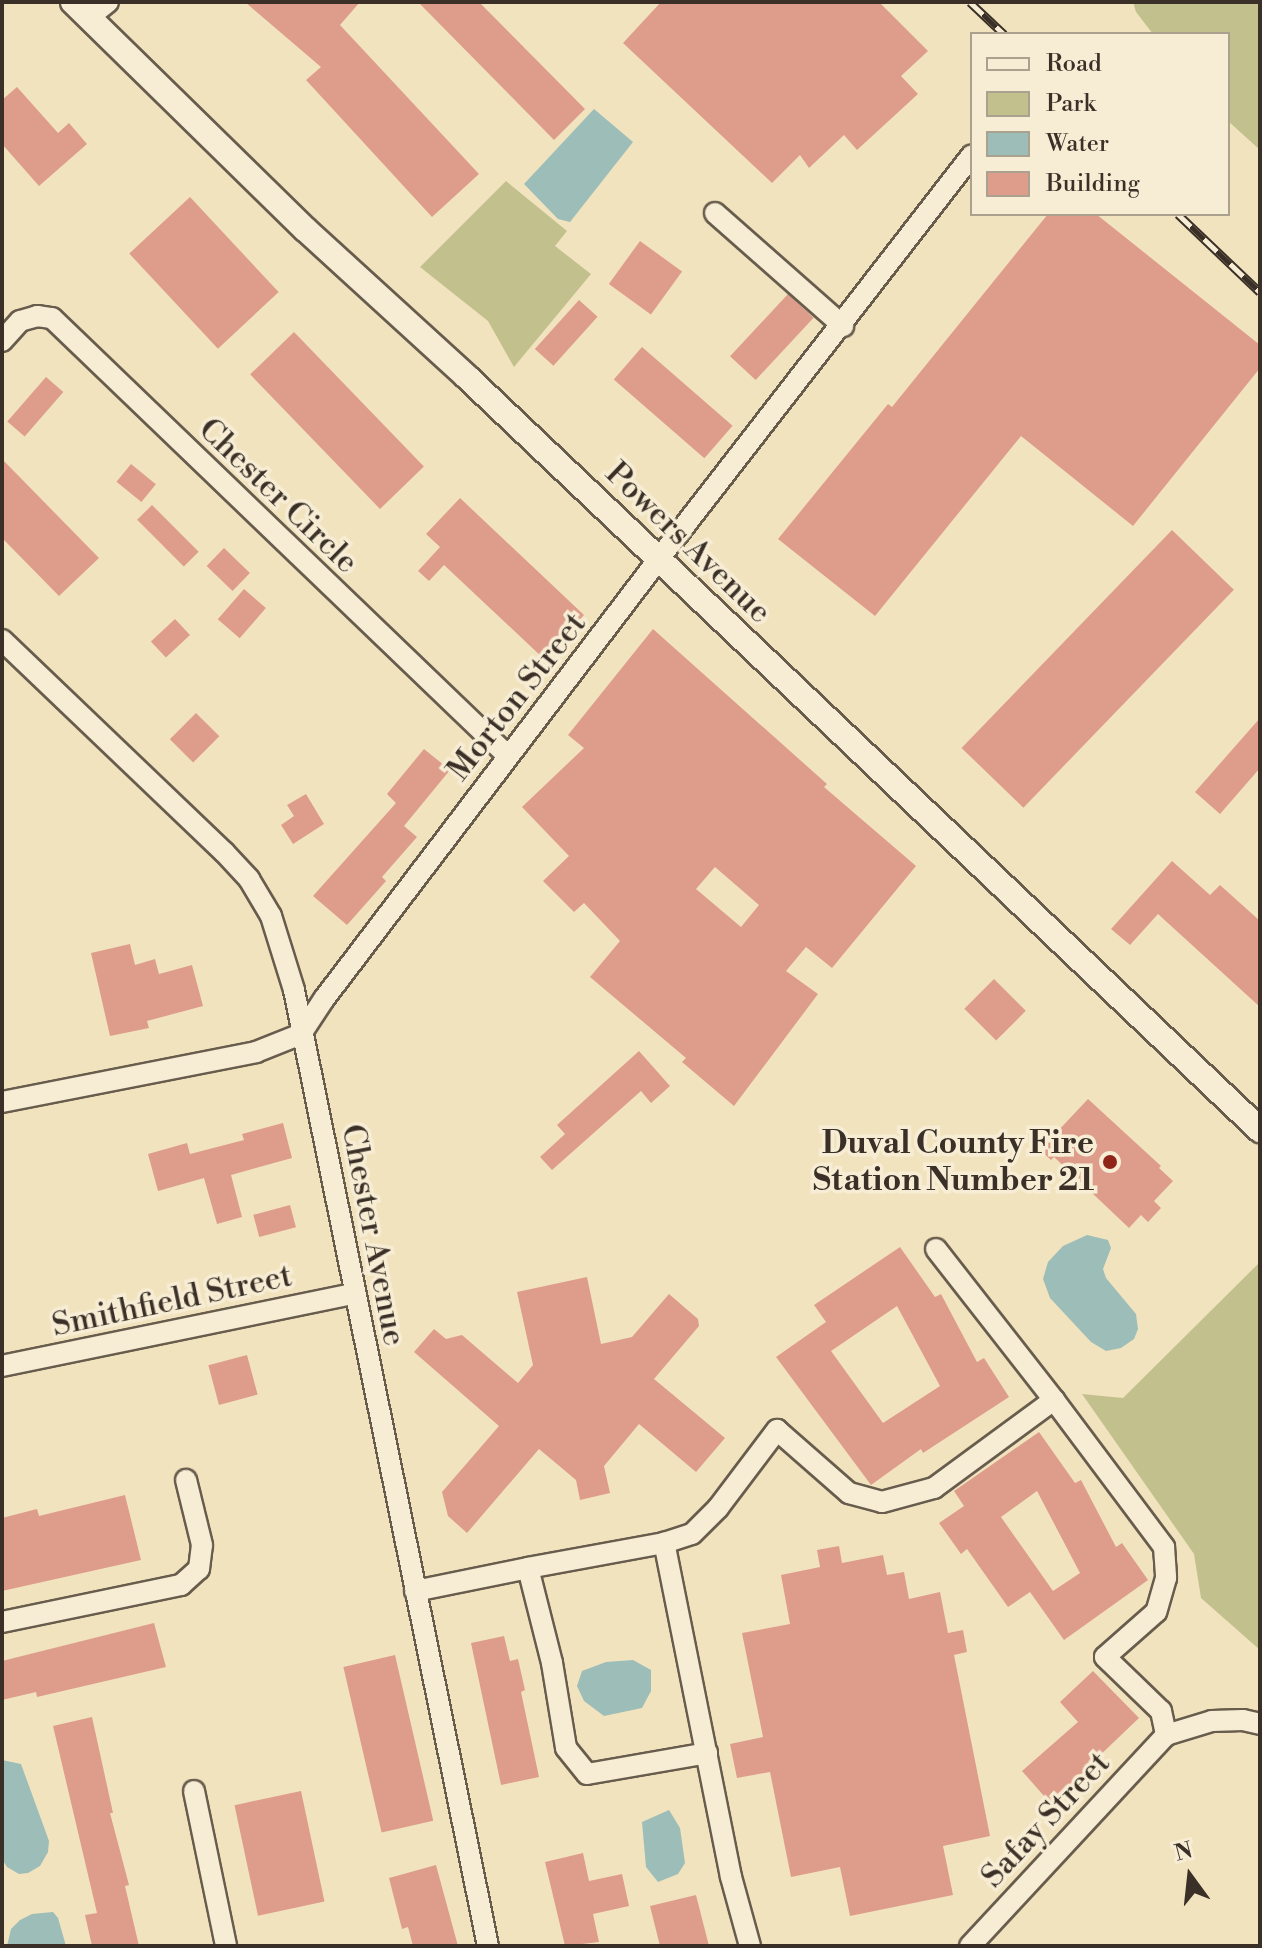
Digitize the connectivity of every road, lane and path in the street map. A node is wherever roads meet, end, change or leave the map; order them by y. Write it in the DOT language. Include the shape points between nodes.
graph roads {
  1 [pos="90,7"];
  2 [pos="970,158"];
  3 [pos="715,213"];
  4 [pos="843,326"];
  5 [pos="2,341"];
  6 [pos="658,560"];
  7 [pos="2,640"];
  8 [pos="508,756"];
  9 [pos="301,1034"];
  10 [pos="2,1102"];
  11 [pos="1260,1130"];
  12 [pos="936,1249"];
  13 [pos="354,1294"];
  14 [pos="2,1366"];
  15 [pos="1054,1400"];
  16 [pos="186,1480"];
  17 [pos="664,1543"];
  18 [pos="528,1568"];
  19 [pos="415,1591"];
  20 [pos="2,1622"];
  21 [pos="1260,1724"];
  22 [pos="1166,1735"];
  23 [pos="707,1753"];
  24 [pos="194,1791"];
  25 [pos="226,1946"];
  26 [pos="488,1946"];
  27 [pos="750,1946"];
  28 [pos="970,1946"];
  1 -- 6 [label="street, Powers Avenue" via="305,229"];
  2 -- 4 [label="street, Morton Street"];
  3 -- 4 [label="street"];
  4 -- 6 [label="street, Morton Street"];
  5 -- 8 [label="street, Chester Circle" via="20,321 52,318"];
  6 -- 8 [label="street, Morton Street"];
  6 -- 11 [label="street, Powers Avenue"];
  7 -- 9 [label="street, Chester Avenue" via="249,879 277,934"];
  8 -- 9 [label="street, Morton Street"];
  9 -- 10 [label="street" via="256,1052"];
  9 -- 13 [label="street, Chester Avenue"];
  12 -- 15 [label="street"];
  13 -- 14 [label="street, Smithfield Street"];
  13 -- 19 [label="street, Chester Avenue"];
  15 -- 17 [label="street" via="934,1488 882,1502 849,1493 777,1430 709,1517 692,1534"];
  15 -- 22 [label="street" via="1164,1547 1166,1578 1156,1612 1105,1657 1161,1711"];
  16 -- 20 [label="street" via="202,1545 199,1569 181,1585"];
  17 -- 18 [label="street"];
  17 -- 23 [label="street"];
  18 -- 19 [label="street"];
  18 -- 23 [label="street" via="566,1748 587,1774"];
  19 -- 26 [label="street, Chester Avenue"];
  21 -- 22 [label="street" via="1212,1721"];
  22 -- 28 [label="street, Safay Street"];
  23 -- 27 [label="street"];
  24 -- 25 [label="street"];
}
